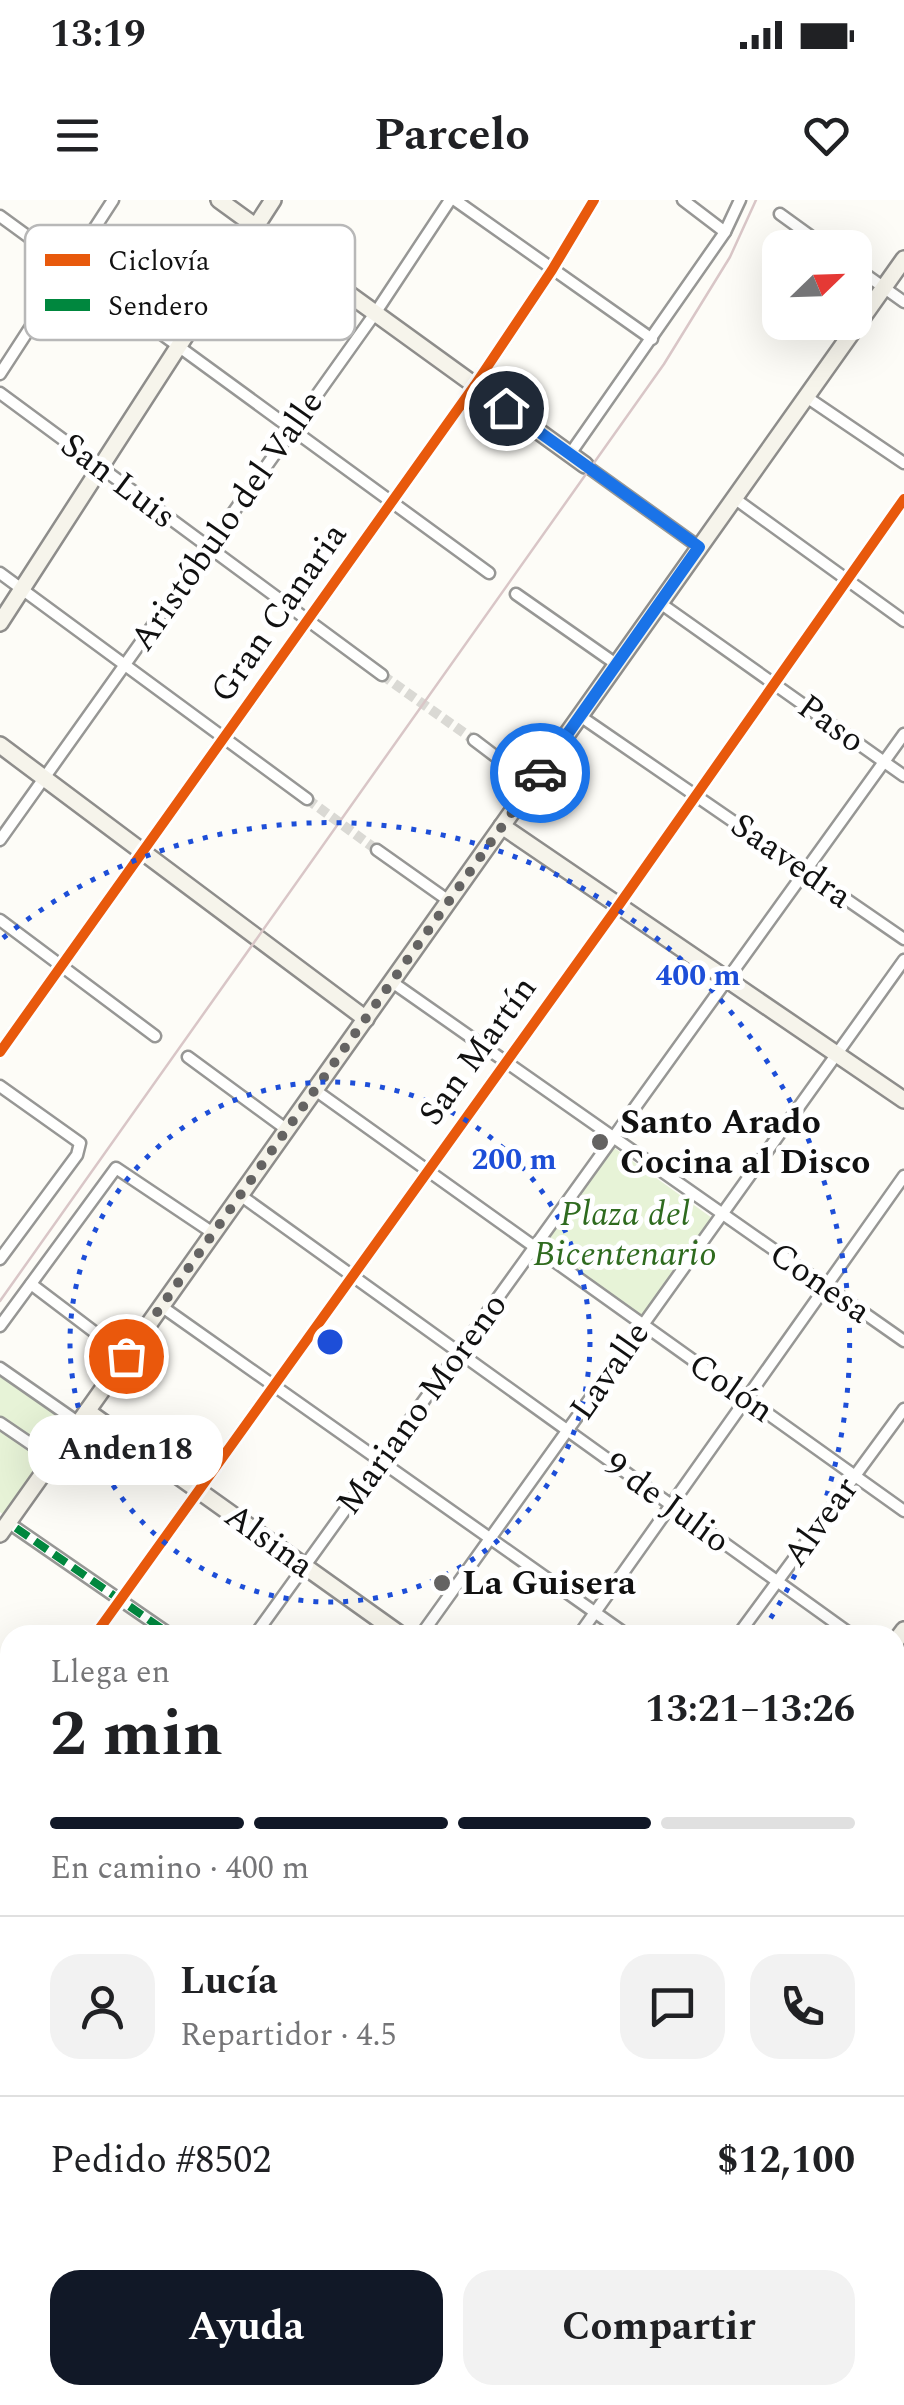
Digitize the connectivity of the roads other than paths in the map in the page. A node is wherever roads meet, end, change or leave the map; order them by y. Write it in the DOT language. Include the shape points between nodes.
graph roads {
  1 [pos="114,200"];
  2 [pos="218,200"];
  3 [pos="273,200"];
  4 [pos="452,200"];
  5 [pos="594,200"];
  6 [pos="683,200"];
  7 [pos="740,200"];
  8 [pos="780,214"];
  9 [pos="0,216"];
  10 [pos="98,225"];
  11 [pos="252,225"];
  12 [pos="256,225"];
  13 [pos="802,230"];
  14 [pos="725,232"];
  15 [pos="25,234"];
  16 [pos="904,259"];
  17 [pos="552,270"];
  18 [pos="872,279"];
  19 [pos="884,287"];
  20 [pos="355,297"];
  21 [pos="904,302"];
  22 [pos="376,312"];
  23 [pos="25,336"];
  24 [pos="652,339"];
  25 [pos="167,340"];
  26 [pos="183,340"];
  27 [pos="178,348"];
  28 [pos="0,374"];
  29 [pos="475,385"];
  30 [pos="0,394"];
  31 [pos="805,396"];
  32 [pos="292,429"];
  33 [pos="570,454"];
  34 [pos="904,463"];
  35 [pos="101,467"];
  36 [pos="587,467"];
  37 [pos="734,498"];
  38 [pos="904,498"];
  39 [pos="392,502"];
  40 [pos="699,547"];
  41 [pos="208,549"];
  42 [pos="488,573"];
  43 [pos="0,574"];
  44 [pos="846,580"];
  45 [pos="22,590"];
  46 [pos="516,594"];
  47 [pos="660,603"];
  48 [pos="306,619"];
  49 [pos="904,621"];
  50 [pos="0,623"];
  51 [pos="616,664"];
  52 [pos="124,666"];
  53 [pos="382,675"];
  54 [pos="775,684"];
  55 [pos="580,716"];
  56 [pos="904,734"];
  57 [pos="224,739"];
  58 [pos="474,740"];
  59 [pos="0,745"];
  60 [pos="884,762"];
  61 [pos="904,776"];
  62 [pos="44,778"];
  63 [pos="532,784"];
  64 [pos="695,795"];
  65 [pos="307,799"];
  66 [pos="502,826"];
  67 [pos="0,840"];
  68 [pos="376,850"];
  69 [pos="144,852"];
  70 [pos="804,871"];
  71 [pos="448,901"];
  72 [pos="618,905"];
  73 [pos="0,920"];
  74 [pos="904,939"];
  75 [pos="904,960"];
  76 [pos="61,967"];
  77 [pos="727,980"];
  78 [pos="392,982"];
  79 [pos="366,1019"];
  80 [pos="155,1036"];
  81 [pos="0,1052"];
  82 [pos="836,1053"];
  83 [pos="188,1056"];
  84 [pos="504,1061"];
  85 [pos="0,1086"];
  86 [pos="315,1090"];
  87 [pos="904,1100"];
  88 [pos="286,1129"];
  89 [pos="612,1136"];
  90 [pos="425,1172"];
  91 [pos="904,1176"];
  92 [pos="240,1195"];
  93 [pos="721,1214"];
  94 [pos="214,1233"];
  95 [pos="534,1248"];
  96 [pos="0,1259"];
  97 [pos="352,1276"];
  98 [pos="31,1284"];
  99 [pos="823,1286"];
  100 [pos="161,1306"];
  101 [pos="643,1325"];
  102 [pos="0,1326"];
  103 [pos="904,1341"];
  104 [pos="459,1354"];
  105 [pos="126,1356"];
  106 [pos="0,1368"];
  107 [pos="273,1384"];
  108 [pos="747,1399"];
  109 [pos="904,1409"];
  110 [pos="83,1417"];
  111 [pos="0,1422"];
  112 [pos="568,1431"];
  113 [pos="53,1459"];
  114 [pos="381,1461"];
  115 [pos="854,1476"];
  116 [pos="200,1490"];
  117 [pos="670,1505"];
  118 [pos="904,1511"];
  119 [pos="6,1526"];
  120 [pos="491,1539"];
  121 [pos="305,1567"];
  122 [pos="777,1582"];
  123 [pos="119,1600"];
  124 [pos="595,1612"];
  125 [pos="102,1625"];
  126 [pos="155,1625"];
  127 [pos="262,1625"];
  128 [pos="387,1625"];
  129 [pos="428,1625"];
  130 [pos="586,1625"];
  131 [pos="613,1625"];
  132 [pos="745,1625"];
  133 [pos="838,1625"];
  1 -- 10 [label="street"];
  2 -- 11 [label="main road"];
  3 -- 12 [label="main road"];
  4 -- 17 [label="street"];
  4 -- 22 [label="street, Aristóbulo del Valle"];
  5 -- 17 [label="street, Gran Canaria"];
  6 -- 14 [label="street"];
  7 -- 14 [label="street"];
  8 -- 13 [label="street"];
  9 -- 15 [label="street"];
  14 -- 24 [label="street"];
  16 -- 19 [label="main road"];
  17 -- 24 [label="street"];
  17 -- 29 [label="street, Gran Canaria"];
  18 -- 19 [label="street"];
  19 -- 21 [label="street"];
  19 -- 31 [label="main road"];
  20 -- 22 [label="main road"];
  22 -- 29 [label="main road"];
  22 -- 32 [label="street, Aristóbulo del Valle"];
  23 -- 28 [label="street"];
  24 -- 33 [label="street"];
  25 -- 27 [label="street"];
  26 -- 27 [label="main road"];
  27 -- 32 [label="street"];
  27 -- 35 [label="main road"];
  29 -- 33 [label="main road"];
  29 -- 39 [label="street, Gran Canaria"];
  30 -- 35 [label="street, San Luis"];
  31 -- 34 [label="street"];
  31 -- 37 [label="main road"];
  32 -- 39 [label="street"];
  32 -- 41 [label="street, Aristóbulo del Valle"];
  33 -- 36 [label="main road"];
  35 -- 41 [label="street, San Luis"];
  35 -- 45 [label="main road"];
  36 -- 40 [label="street"];
  37 -- 40 [label="main road"];
  37 -- 44 [label="street"];
  38 -- 44 [label="street, San Martín"];
  39 -- 42 [label="street"];
  39 -- 48 [label="street, Gran Canaria"];
  40 -- 47 [label="main road"];
  41 -- 48 [label="street, San Luis"];
  41 -- 52 [label="street, Aristóbulo del Valle"];
  43 -- 45 [label="street"];
  44 -- 49 [label="street"];
  44 -- 54 [label="street, San Martín"];
  45 -- 50 [label="main road"];
  45 -- 52 [label="street"];
  46 -- 51 [label="street"];
  47 -- 51 [label="main road"];
  47 -- 54 [label="street, Paso"];
  48 -- 53 [label="street, San Luis"];
  48 -- 57 [label="street, Gran Canaria"];
  51 -- 55 [label="main road"];
  52 -- 57 [label="street"];
  52 -- 62 [label="street, Aristóbulo del Valle"];
  54 -- 60 [label="street, Paso"];
  54 -- 64 [label="street, San Martín"];
  55 -- 63 [label="main road"];
  55 -- 64 [label="street, Saavedra"];
  56 -- 60 [label="street, Mariano Moreno"];
  57 -- 65 [label="street"];
  57 -- 69 [label="street, Gran Canaria"];
  58 -- 63 [label="street"];
  59 -- 62 [label="main road"];
  60 -- 61 [label="street, Paso"];
  60 -- 70 [label="street, Mariano Moreno"];
  62 -- 67 [label="street, Aristóbulo del Valle"];
  62 -- 69 [label="main road"];
  63 -- 66 [label="main road"];
  64 -- 70 [label="street, Saavedra"];
  64 -- 72 [label="street, San Martín"];
  66 -- 71 [label="main road"];
  66 -- 72 [label="main road"];
  68 -- 71 [label="street"];
  69 -- 76 [label="street, Gran Canaria"];
  69 -- 79 [label="main road"];
  70 -- 74 [label="street, Saavedra"];
  70 -- 77 [label="street, Mariano Moreno"];
  71 -- 78 [label="main road"];
  72 -- 77 [label="main road"];
  72 -- 84 [label="street, San Martín"];
  73 -- 76 [label="street"];
  75 -- 82 [label="street, Lavalle"];
  76 -- 80 [label="street"];
  76 -- 81 [label="street, Gran Canaria"];
  77 -- 82 [label="main road"];
  77 -- 89 [label="street, Mariano Moreno"];
  78 -- 79 [label="main road"];
  78 -- 84 [label="street, Conesa"];
  79 -- 86 [label="main road"];
  82 -- 87 [label="main road"];
  82 -- 93 [label="street, Lavalle"];
  83 -- 88 [label="street"];
  84 -- 89 [label="street, Conesa"];
  84 -- 90 [label="street, San Martín"];
  85 -- 96 [label="street" via="80,1146"];
  86 -- 88 [label="main road"];
  86 -- 90 [label="street, Colón"];
  88 -- 92 [label="main road"];
  89 -- 93 [label="street, Conesa"];
  89 -- 95 [label="street, Mariano Moreno"];
  90 -- 95 [label="street, Colón"];
  90 -- 97 [label="street, San Martín"];
  91 -- 99 [label="street"];
  92 -- 94 [label="main road"];
  92 -- 97 [label="street, 9 de Julio"];
  93 -- 99 [label="street, Conesa"];
  93 -- 101 [label="street, Lavalle"];
  94 -- 98 [label="street" via="112,1170"];
  94 -- 100 [label="main road"];
  95 -- 101 [label="street, Colón"];
  95 -- 104 [label="street, Mariano Moreno"];
  97 -- 104 [label="street, 9 de Julio"];
  97 -- 107 [label="street, San Martín"];
  98 -- 102 [label="street"];
  98 -- 105 [label="street"];
  99 -- 103 [label="street, Conesa"];
  99 -- 108 [label="street"];
  100 -- 105 [label="main road"];
  100 -- 107 [label="street"];
  101 -- 108 [label="street, Colón"];
  101 -- 112 [label="street, Lavalle"];
  104 -- 112 [label="street, 9 de Julio"];
  104 -- 114 [label="street, Mariano Moreno"];
  105 -- 110 [label="main road"];
  106 -- 110 [label="street"];
  107 -- 114 [label="street"];
  107 -- 116 [label="street, San Martín"];
  108 -- 115 [label="street, Colón"];
  108 -- 117 [label="street"];
  109 -- 115 [label="street, Alvear"];
  110 -- 113 [label="main road"];
  110 -- 116 [label="main road, Alsina"];
  111 -- 113 [label="street"];
  112 -- 117 [label="street, 9 de Julio"];
  112 -- 120 [label="street, Lavalle"];
  113 -- 119 [label="main road"];
  114 -- 120 [label="street"];
  114 -- 121 [label="street, Mariano Moreno"];
  115 -- 118 [label="street, Colón"];
  115 -- 122 [label="street, Alvear"];
  116 -- 121 [label="main road, Alsina"];
  116 -- 123 [label="street, San Martín"];
  117 -- 122 [label="street, 9 de Julio"];
  117 -- 124 [label="street"];
  119 -- 123 [label="street"];
  120 -- 124 [label="street"];
  120 -- 129 [label="street, Lavalle"];
  121 -- 127 [label="street, Mariano Moreno"];
  121 -- 128 [label="main road, Alsina"];
  122 -- 132 [label="street, Alvear"];
  122 -- 133 [label="street, 9 de Julio"];
  123 -- 125 [label="street, San Martín"];
  123 -- 126 [label="street"];
  124 -- 130 [label="street"];
  124 -- 131 [label="street"];
}
